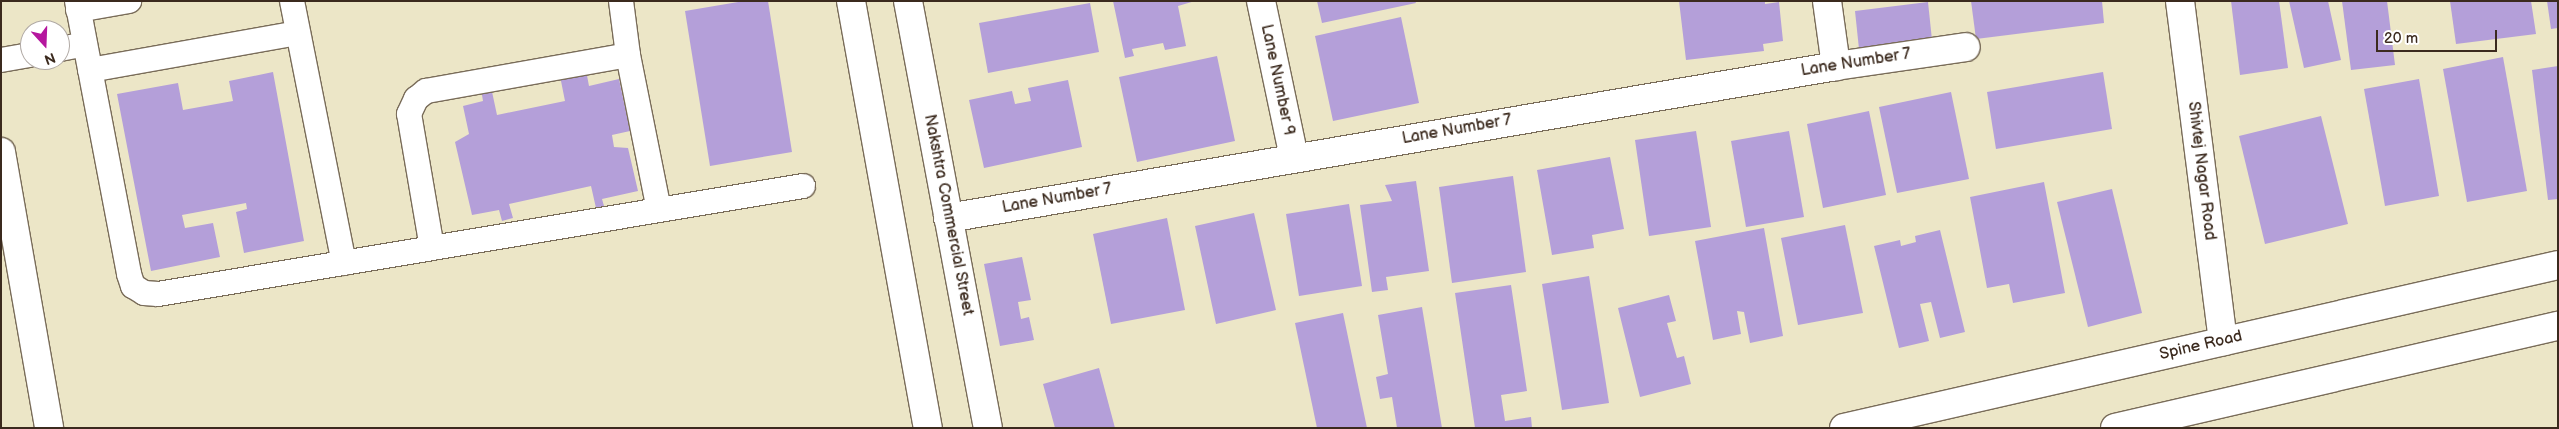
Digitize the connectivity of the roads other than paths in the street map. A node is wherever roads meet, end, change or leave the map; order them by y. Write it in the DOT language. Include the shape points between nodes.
graph roads {
  1 [pos="129,1"];
  2 [pos="292,1"];
  3 [pos="621,1"];
  4 [pos="851,1"];
  5 [pos="908,1"];
  6 [pos="1261,1"];
  7 [pos="1827,1"];
  8 [pos="2180,1"];
  9 [pos="77,6"];
  10 [pos="298,33"];
  11 [pos="85,44"];
  12 [pos="70,47"];
  13 [pos="1966,47"];
  14 [pos="628,55"];
  15 [pos="20,57"];
  16 [pos="1,60"];
  17 [pos="1836,66"];
  18 [pos="90,70"];
  19 [pos="1,152"];
  20 [pos="1294,158"];
  21 [pos="4,184"];
  22 [pos="803,186"];
  23 [pos="659,210"];
  24 [pos="948,218"];
  25 [pos="432,248"];
  26 [pos="344,263"];
  27 [pos="2558,265"];
  28 [pos="2558,326"];
  29 [pos="2223,341"];
  30 [pos="49,428"];
  31 [pos="928,428"];
  32 [pos="988,428"];
  33 [pos="1844,428"];
  34 [pos="2115,428"];
  1 -- 9 [label="lane"];
  2 -- 10 [label="lane"];
  3 -- 14 [label="lane"];
  4 -- 31 [label="street"];
  5 -- 24 [label="street, Nakshtra Commercial Street"];
  6 -- 20 [label="street, Lane Number 9"];
  7 -- 17 [label="street"];
  8 -- 29 [label="street, Shivtej Nagar Road"];
  9 -- 11 [label="lane"];
  10 -- 18 [label="lane"];
  10 -- 26 [label="lane"];
  11 -- 12 [label="lane"];
  11 -- 18 [label="lane"];
  13 -- 17 [label="street, Lane Number 7"];
  14 -- 23 [label="lane"];
  14 -- 25 [label="lane" via="426,91 416,100 409,114"];
  15 -- 16 [label="lane"];
  17 -- 20 [label="street, Lane Number 7"];
  18 -- 26 [label="lane" via="133,286 144,294 158,294"];
  19 -- 21 [label="street"];
  20 -- 24 [label="street, Lane Number 7"];
  21 -- 30 [label="street"];
  22 -- 23 [label="lane"];
  23 -- 25 [label="lane"];
  24 -- 32 [label="street, Nakshtra Commercial Street"];
  25 -- 26 [label="lane"];
  27 -- 29 [label="street, Spine Road"];
  28 -- 34 [label="street"];
  29 -- 33 [label="street, Spine Road"];
}
